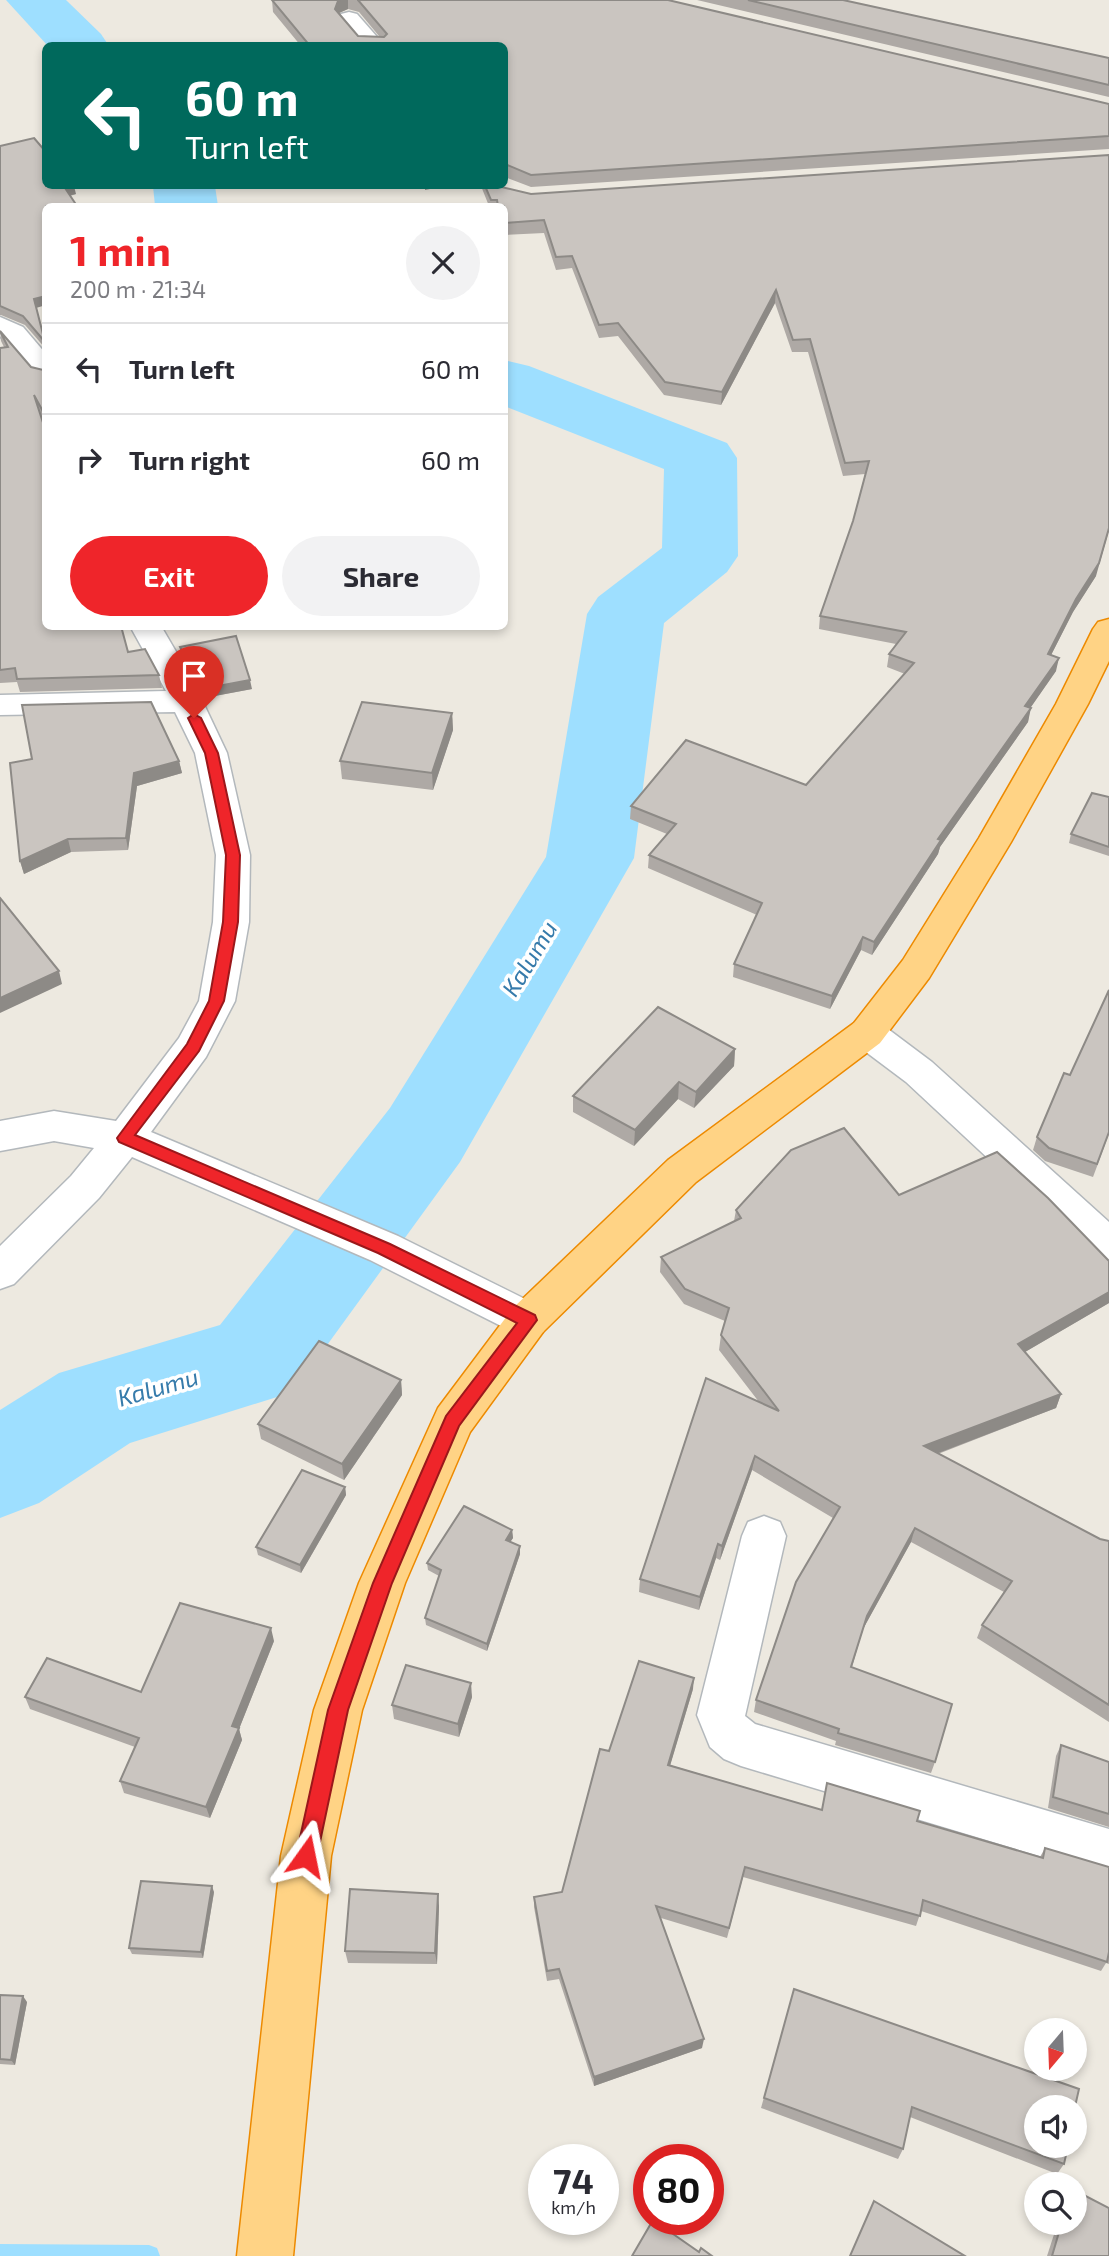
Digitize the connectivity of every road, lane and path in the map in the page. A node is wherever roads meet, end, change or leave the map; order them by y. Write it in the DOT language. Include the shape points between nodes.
graph roads {
  1 [pos="349,19"];
  2 [pos="370,42"];
  3 [pos="0,325"];
  4 [pos="42,367"];
  5 [pos="1109,629"];
  6 [pos="147,630"];
  7 [pos="186,701"];
  8 [pos="0,705"];
  9 [pos="867,1033"];
  10 [pos="0,1136"];
  11 [pos="125,1138"];
  12 [pos="1109,1246"];
  13 [pos="0,1272"];
  14 [pos="528,1320"];
  15 [pos="764,1536"];
  16 [pos="1109,1853"];
  17 [pos="265,2256"];
  1 -- 2 [label="street"];
  3 -- 4 [label="street" via="14,333"];
  5 -- 9 [label="highway" via="994,842 916,968"];
  6 -- 7 [label="street"];
  7 -- 8 [label="street"];
  7 -- 11 [label="street" via="211,753 233,855 231,922 216,1001 193,1047"];
  9 -- 12 [label="street" via="919,1072"];
  9 -- 14 [label="highway" via="682,1171"];
  10 -- 11 [label="street" via="54,1126"];
  11 -- 13 [label="street" via="85,1187"];
  11 -- 14 [label="street" via="384,1248"];
  14 -- 17 [label="highway" via="453,1421 383,1583 338,1710 306,1856"];
  15 -- 16 [label="street" via="721,1715 727,1731 741,1742"];
}
